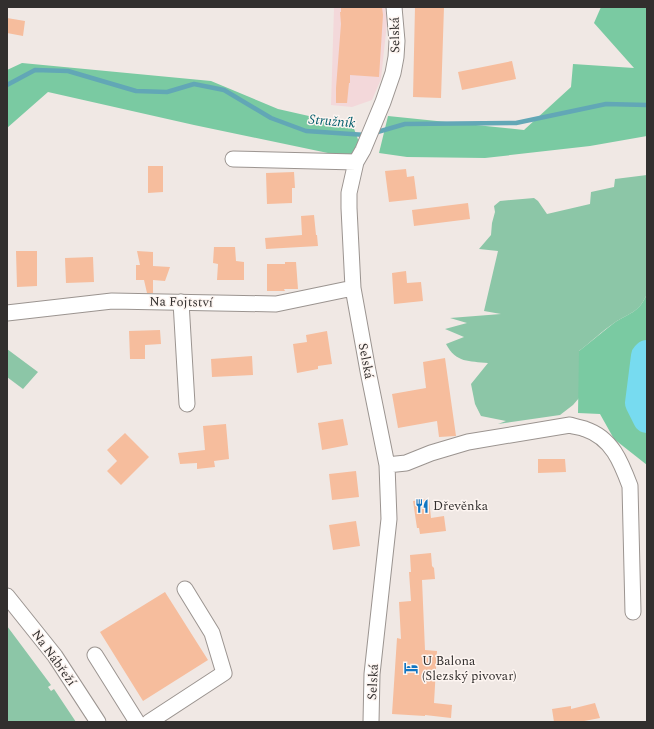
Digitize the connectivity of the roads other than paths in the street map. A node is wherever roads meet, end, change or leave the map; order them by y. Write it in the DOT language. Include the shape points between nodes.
graph roads {
  1 [pos="394,7"];
  2 [pos="359,156"];
  3 [pos="233,159"];
  4 [pos="353,288"];
  5 [pos="181,302"];
  6 [pos="7,313"];
  7 [pos="187,404"];
  8 [pos="387,465"];
  9 [pos="185,589"];
  10 [pos="7,596"];
  11 [pos="633,612"];
  12 [pos="95,655"];
  13 [pos="98,722"];
  14 [pos="137,722"];
  15 [pos="149,722"];
  16 [pos="371,722"];
  1 -- 2 [label="street, Selská" via="397,34 393,73"];
  2 -- 3 [label="street"];
  2 -- 4 [label="street, Selská" via="349,201"];
  4 -- 5 [label="street, Na Fojtství" via="276,304"];
  4 -- 8 [label="street, Selská"];
  5 -- 6 [label="street, Na Fojtství" via="112,301"];
  5 -- 7 [label="street"];
  8 -- 11 [label="street" via="406,463 468,442 570,426 598,435 615,451 630,486"];
  8 -- 16 [label="street, Selská" via="389,519 372,674"];
  9 -- 15 [label="street" via="212,633 224,673"];
  10 -- 13 [label="street, Na Nábřeží" via="55,656"];
  12 -- 14 [label="street"];
}
